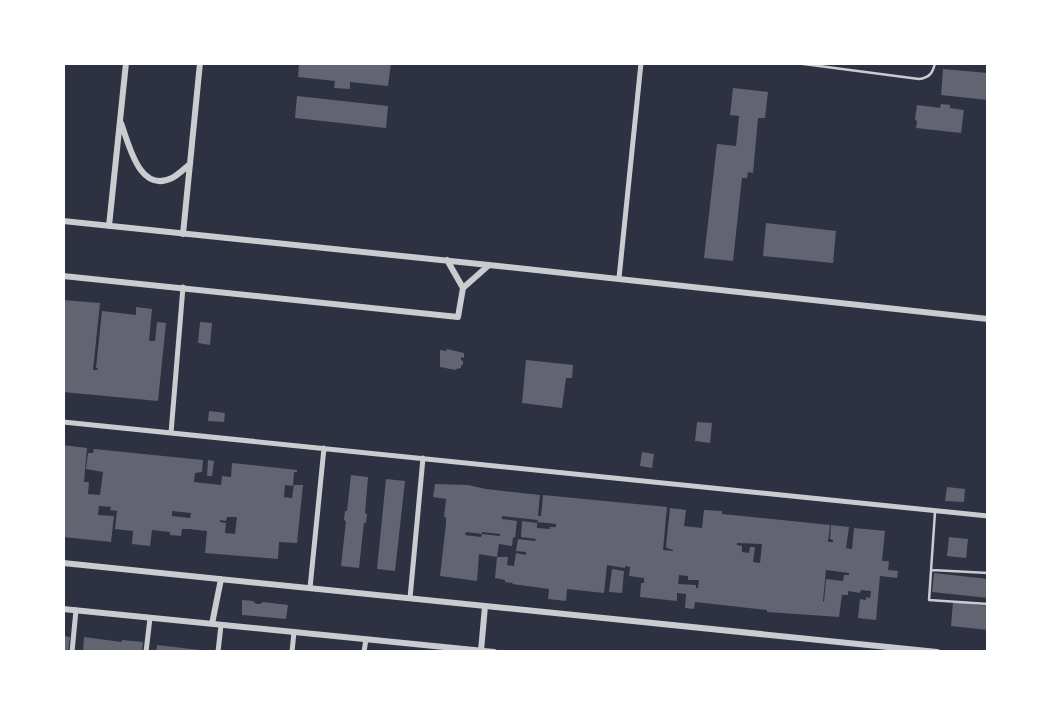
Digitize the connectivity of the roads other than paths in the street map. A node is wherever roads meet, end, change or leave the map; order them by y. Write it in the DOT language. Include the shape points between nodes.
graph roads {
  1 [pos="126,63"];
  2 [pos="200,63"];
  3 [pos="641,63"];
  4 [pos="796,63"];
  5 [pos="850,63"];
  6 [pos="935,63"];
  7 [pos="856,71"];
  8 [pos="120,121"];
  9 [pos="190,164"];
  10 [pos="63,221"];
  11 [pos="109,226"];
  12 [pos="183,234"];
  13 [pos="447,260"];
  14 [pos="489,265"];
  15 [pos="63,276"];
  16 [pos="619,278"];
  17 [pos="183,287"];
  18 [pos="463,288"];
  19 [pos="988,318"];
  20 [pos="63,422"];
  21 [pos="171,433"];
  22 [pos="324,448"];
  23 [pos="423,458"];
  24 [pos="935,510"];
  25 [pos="988,516"];
  26 [pos="63,563"];
  27 [pos="931,570"];
  28 [pos="988,573"];
  29 [pos="221,579"];
  30 [pos="310,588"];
  31 [pos="410,598"];
  32 [pos="988,604"];
  33 [pos="485,606"];
  34 [pos="63,609"];
  35 [pos="76,610"];
  36 [pos="150,618"];
  37 [pos="212,624"];
  38 [pos="221,625"];
  39 [pos="294,632"];
  40 [pos="366,639"];
  41 [pos="439,649"];
  42 [pos="481,651"];
  43 [pos="72,652"];
  44 [pos="146,652"];
  45 [pos="218,652"];
  46 [pos="292,652"];
  47 [pos="365,652"];
  48 [pos="494,652"];
  49 [pos="937,652"];
  1 -- 8 [label="street"];
  2 -- 9 [label="street"];
  3 -- 16 [label="street"];
  4 -- 7 [label="lane"];
  5 -- 7 [label="lane"];
  6 -- 7 [label="lane" via="930,75 919,79"];
  8 -- 9 [label="street" via="136,163 149,178 167,180"];
  8 -- 11 [label="street"];
  9 -- 12 [label="street"];
  10 -- 11 [label="street"];
  11 -- 12 [label="street"];
  12 -- 13 [label="street"];
  13 -- 14 [label="street"];
  13 -- 18 [label="street"];
  14 -- 16 [label="street"];
  14 -- 18 [label="street"];
  15 -- 17 [label="street"];
  16 -- 19 [label="street"];
  17 -- 18 [label="street" via="458,317"];
  17 -- 21 [label="street"];
  20 -- 21 [label="street"];
  21 -- 22 [label="street"];
  22 -- 23 [label="street"];
  22 -- 30 [label="street"];
  23 -- 24 [label="street"];
  23 -- 31 [label="street"];
  24 -- 25 [label="street"];
  24 -- 27 [label="lane"];
  26 -- 29 [label="street"];
  27 -- 28 [label="lane"];
  27 -- 32 [label="lane" via="929,600"];
  29 -- 30 [label="street"];
  29 -- 37 [label="street"];
  30 -- 31 [label="street"];
  31 -- 33 [label="street"];
  33 -- 42 [label="street"];
  33 -- 49 [label="street"];
  34 -- 35 [label="street"];
  35 -- 36 [label="street"];
  35 -- 43 [label="street"];
  36 -- 37 [label="street"];
  36 -- 44 [label="street"];
  37 -- 38 [label="street"];
  38 -- 39 [label="street"];
  38 -- 45 [label="street"];
  39 -- 40 [label="street"];
  39 -- 46 [label="street"];
  40 -- 41 [label="street"];
  40 -- 47 [label="street"];
  41 -- 42 [label="street"];
  42 -- 48 [label="street"];
}
